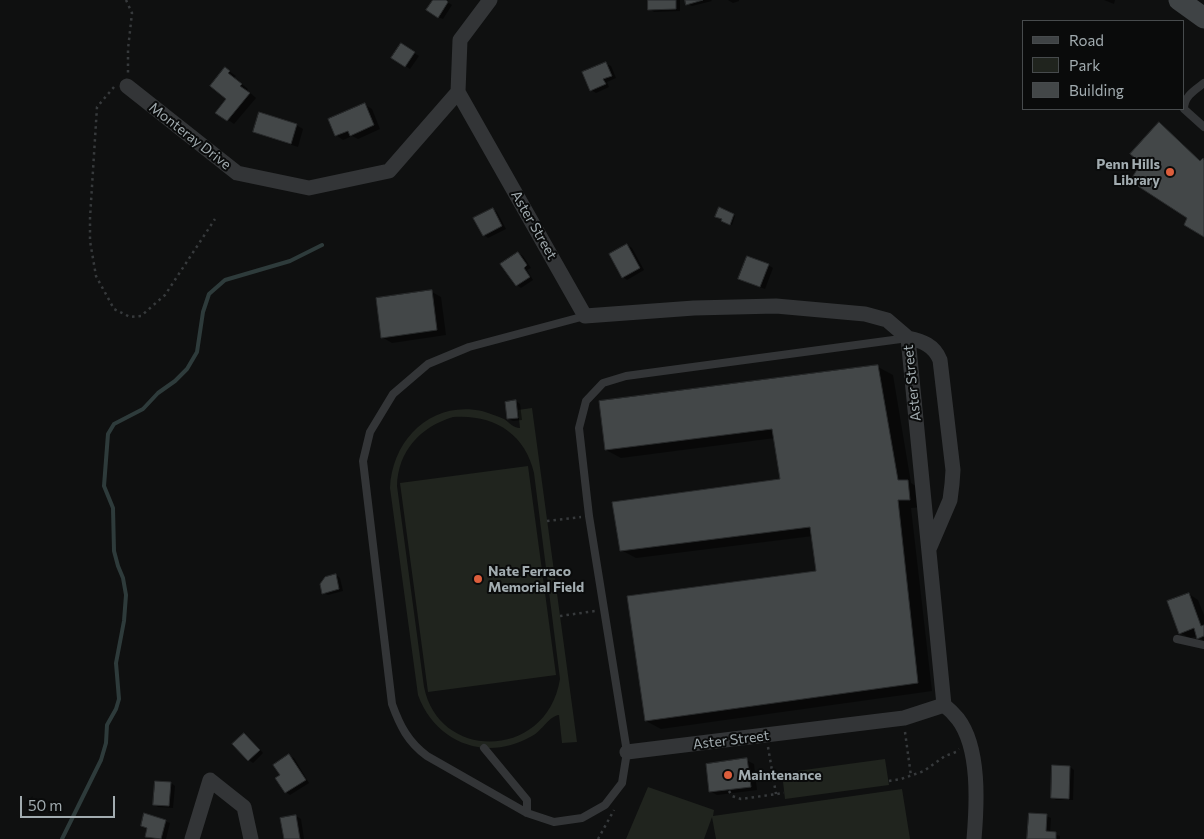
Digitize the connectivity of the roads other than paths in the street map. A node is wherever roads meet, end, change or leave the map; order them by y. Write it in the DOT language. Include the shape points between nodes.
graph roads {
  1 [pos="490,0"];
  2 [pos="1179,0"];
  3 [pos="1204,18"];
  4 [pos="1204,83"];
  5 [pos="127,86"];
  6 [pos="458,92"];
  7 [pos="1204,127"];
  8 [pos="585,316"];
  9 [pos="908,338"];
  10 [pos="929,549"];
  11 [pos="1177,639"];
  12 [pos="1204,645"];
  13 [pos="944,705"];
  14 [pos="484,748"];
  15 [pos="627,752"];
  16 [pos="527,813"];
  17 [pos="192,839"];
  18 [pos="251,839"];
  19 [pos="974,839"];
  1 -- 6 [label="street" via="460,40"];
  2 -- 3 [label="main road"];
  4 -- 7 [label="lane" via="1188,95 1184,109"];
  5 -- 6 [label="street, Monteray Drive" via="237,173 309,188 389,170"];
  6 -- 8 [label="street, Aster Street"];
  8 -- 9 [label="street, Aster Street" via="776,306 865,314 887,320"];
  8 -- 16 [label="lane" via="469,347 428,364 393,394 370,432 363,461 392,704 401,729 427,756"];
  9 -- 10 [label="street, Aster Street"];
  9 -- 10 [label="street" via="930,346 940,360 953,470 950,500"];
  9 -- 15 [label="lane" via="626,376 603,384 586,401 579,428"];
  10 -- 13 [label="street, Aster Street"];
  11 -- 12 [label="lane"];
  13 -- 15 [label="street, Aster Street" via="904,718"];
  13 -- 19 [label="street" via="958,720 974,756"];
  14 -- 16 [label="lane" via="527,800"];
  15 -- 16 [label="lane" via="622,783 605,804 590,814 554,822"];
  17 -- 18 [label="street" via="210,780 244,808"];
}
